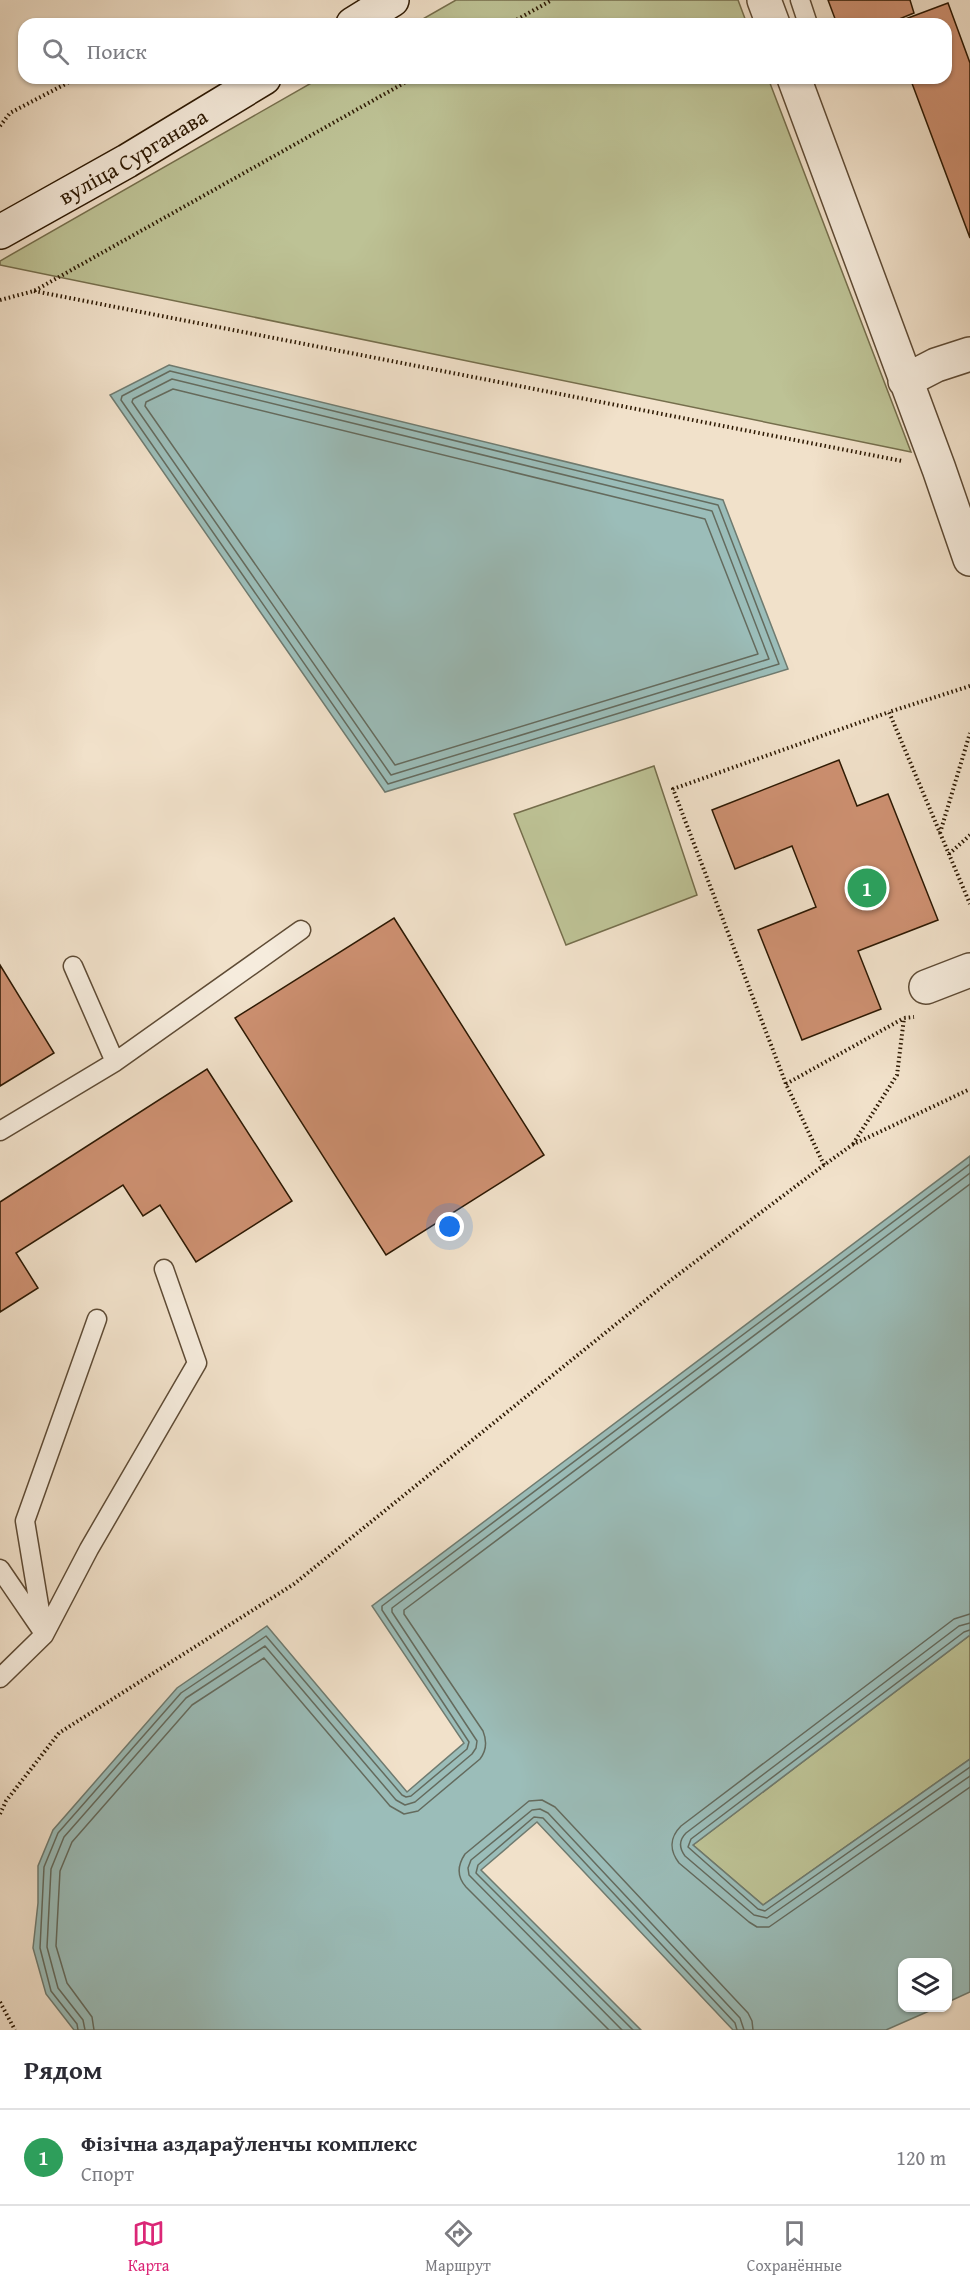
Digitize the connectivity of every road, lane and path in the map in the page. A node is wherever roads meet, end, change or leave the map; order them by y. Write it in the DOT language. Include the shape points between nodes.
graph roads {
  1 [pos="392,0"];
  2 [pos="552,0"];
  3 [pos="764,0"];
  4 [pos="800,0"];
  5 [pos="363,18"];
  6 [pos="520,18"];
  7 [pos="771,18"];
  8 [pos="806,18"];
  9 [pos="65,84"];
  10 [pos="254,84"];
  11 [pos="402,84"];
  12 [pos="796,84"];
  13 [pos="0,126"];
  14 [pos="0,232"];
  15 [pos="34,291"];
  16 [pos="0,300"];
  17 [pos="970,354"];
  18 [pos="905,381"];
  19 [pos="939,469"];
  20 [pos="970,559"];
  21 [pos="970,686"];
  22 [pos="890,712"];
  23 [pos="970,733"];
  24 [pos="940,833"];
  25 [pos="970,835"];
  26 [pos="949,854"];
  27 [pos="970,904"];
  28 [pos="301,930"];
  29 [pos="73,966"];
  30 [pos="970,970"];
  31 [pos="921,1002"];
  32 [pos="904,1018"];
  33 [pos="116,1062"];
  34 [pos="786,1084"];
  35 [pos="970,1089"];
  36 [pos="0,1131"];
  37 [pos="852,1145"];
  38 [pos="824,1165"];
  39 [pos="164,1269"];
  40 [pos="97,1319"];
  41 [pos="0,1569"];
  42 [pos="44,1635"];
  43 [pos="0,1678"];
  44 [pos="0,1814"];
  45 [pos="0,2002"];
  46 [pos="15,2030"];
  1 -- 5 [label="street"];
  2 -- 6 [label="path"];
  3 -- 7 [label="street"];
  4 -- 8 [label="lane"];
  9 -- 13 [label="path" via="10,113"];
  10 -- 14 [label="street, вуліца Сурганава" via="127,162"];
  11 -- 15 [label="path"];
  12 -- 18 [label="street"];
  15 -- 16 [label="path"];
  15 -- 19 [label="path"];
  17 -- 18 [label="street"];
  18 -- 19 [label="street"];
  19 -- 20 [label="street"];
  21 -- 22 [label="path"];
  22 -- 24 [label="path"];
  22 -- 34 [label="path" via="672,789"];
  23 -- 24 [label="path"];
  24 -- 26 [label="path"];
  25 -- 26 [label="path"];
  26 -- 27 [label="path"];
  28 -- 33 [label="lane"];
  29 -- 33 [label="lane"];
  30 -- 31 [label="street"];
  31 -- 32 [label="path"];
  32 -- 34 [label="path"];
  32 -- 37 [label="path" via="897,1075"];
  33 -- 36 [label="lane"];
  34 -- 38 [label="path"];
  35 -- 37 [label="path"];
  37 -- 38 [label="path"];
  38 -- 44 [label="path" via="667,1283 294,1584 59,1733"];
  39 -- 42 [label="lane" via="197,1363"];
  40 -- 42 [label="lane" via="25,1521"];
  41 -- 42 [label="lane"];
  42 -- 43 [label="lane"];
  45 -- 46 [label="path"];
}
